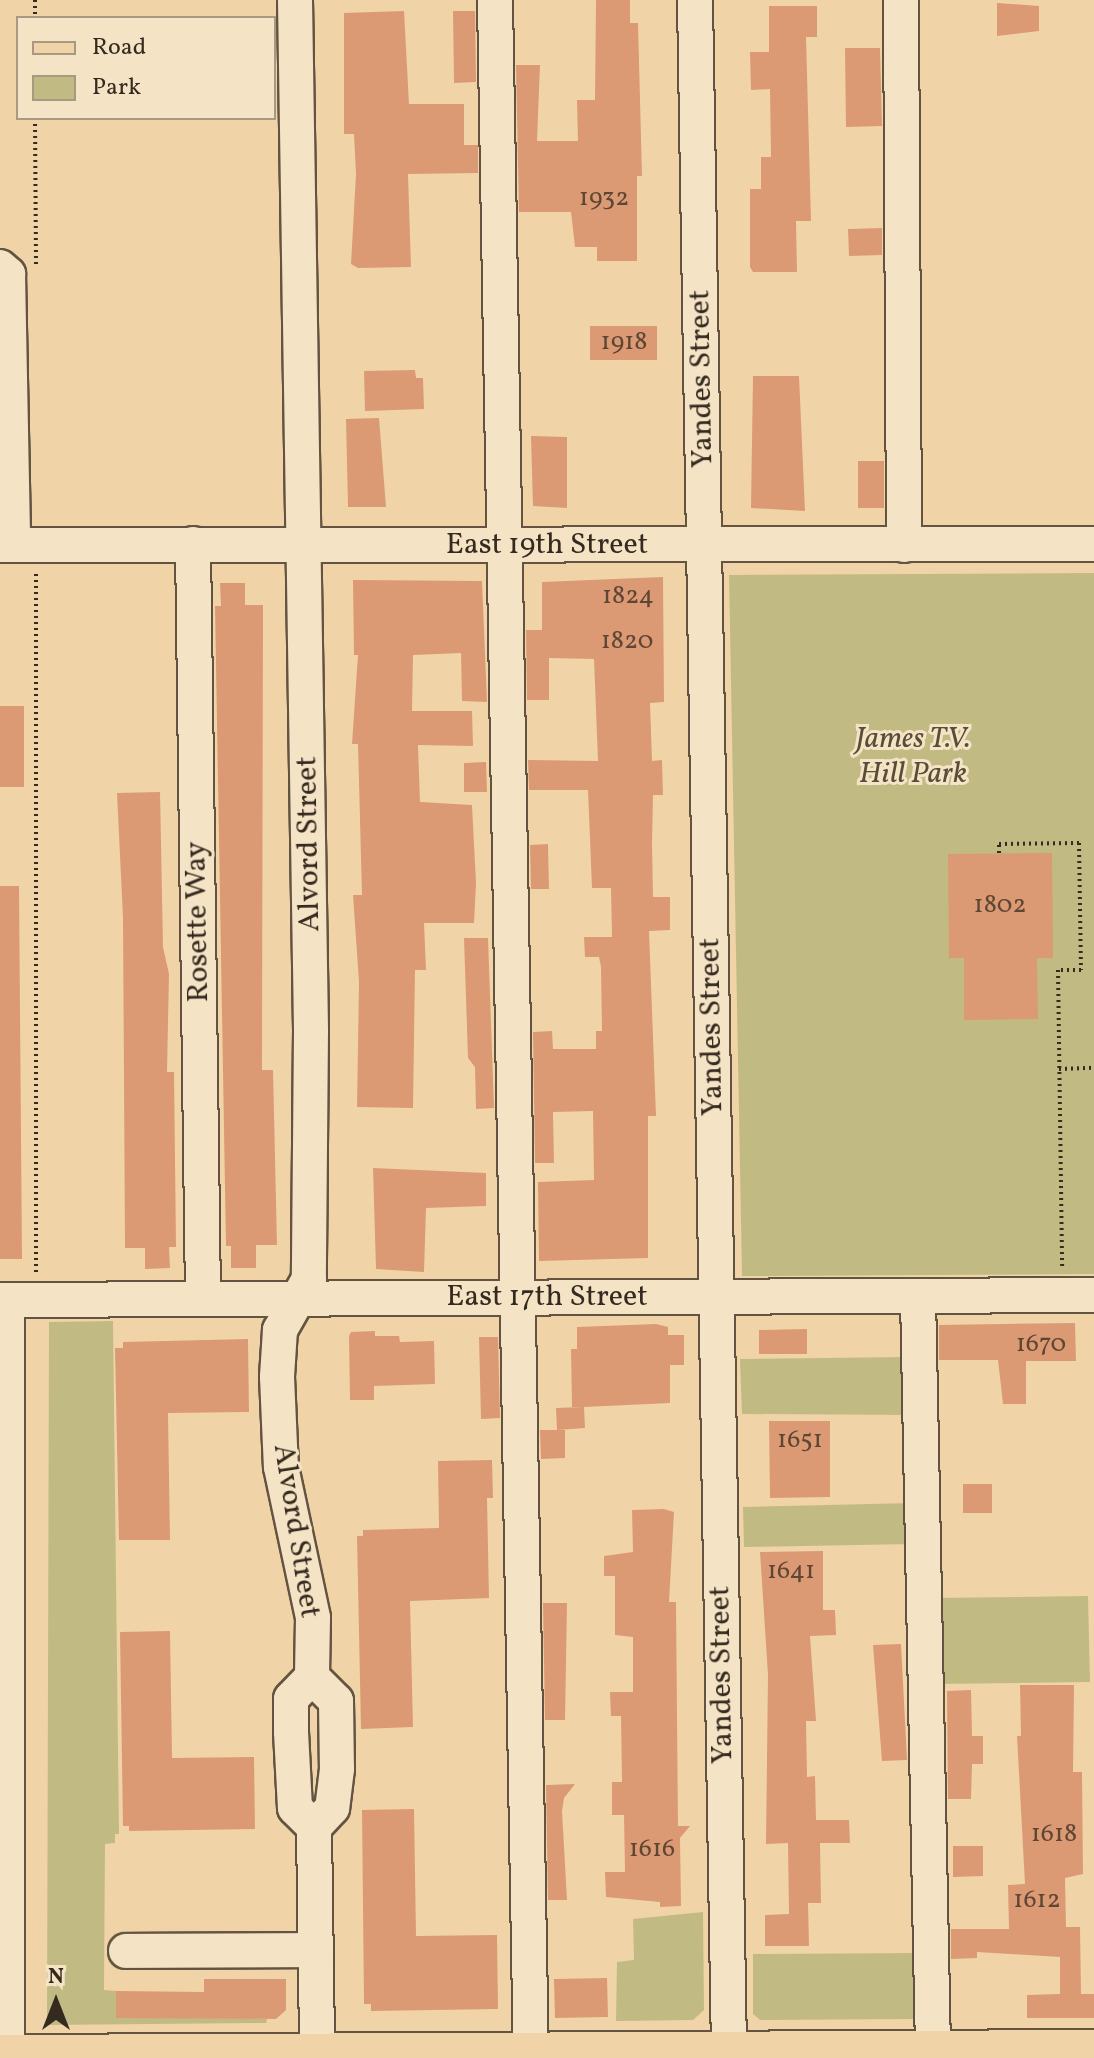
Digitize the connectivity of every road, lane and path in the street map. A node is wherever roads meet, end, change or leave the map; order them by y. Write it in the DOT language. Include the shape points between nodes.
graph roads {
  1 [pos="295,0"];
  2 [pos="495,0"];
  3 [pos="695,0"];
  4 [pos="901,0"];
  5 [pos="0,267"];
  6 [pos="193,544"];
  7 [pos="1094,544"];
  8 [pos="305,545"];
  9 [pos="505,545"];
  10 [pos="904,545"];
  11 [pos="705,546"];
  12 [pos="16,551"];
  13 [pos="999,853"];
  14 [pos="1094,1068"];
  15 [pos="1059,1069"];
  16 [pos="36,1275"];
  17 [pos="1062,1279"];
  18 [pos="1094,1295"];
  19 [pos="918,1296"];
  20 [pos="716,1297"];
  21 [pos="301,1298"];
  22 [pos="516,1298"];
  23 [pos="203,1299"];
  24 [pos="3,1300"];
  25 [pos="312,1677"];
  26 [pos="4,1816"];
  27 [pos="314,1827"];
  28 [pos="315,1950"];
  29 [pos="126,1951"];
  30 [pos="1094,2052"];
  31 [pos="729,2053"];
  32 [pos="933,2053"];
  33 [pos="551,2055"];
  34 [pos="1025,2055"];
  35 [pos="301,2056"];
  36 [pos="792,2056"];
  37 [pos="0,2057"];
  38 [pos="7,2057"];
  39 [pos="125,2057"];
  1 -- 8 [label="street, Alvord Street"];
  2 -- 9 [label="street"];
  3 -- 11 [label="street, Yandes Street"];
  4 -- 10 [label="street"];
  5 -- 12 [label="street" via="8,274"];
  6 -- 8 [label="street, East 19th Street"];
  6 -- 12 [label="street, East 19th Street"];
  6 -- 23 [label="street, Rosette Way"];
  7 -- 10 [label="street, East 19th Street"];
  8 -- 9 [label="street, East 19th Street"];
  8 -- 21 [label="street, Alvord Street" via="311,1031 309,1279"];
  9 -- 11 [label="street, East 19th Street"];
  9 -- 22 [label="street"];
  10 -- 11 [label="street, East 19th Street"];
  11 -- 20 [label="street, Yandes Street"];
  12 -- 16 [label="path"];
  13 -- 15 [label="path" via="999,844 1079,843 1081,970 1058,970"];
  14 -- 15 [label="path"];
  15 -- 17 [label="path"];
  18 -- 19 [label="street, East 17th Street"];
  19 -- 20 [label="street, East 17th Street"];
  19 -- 32 [label="street"];
  20 -- 22 [label="street, East 17th Street"];
  20 -- 31 [label="street, Yandes Street"];
  21 -- 22 [label="street, East 17th Street"];
  21 -- 23 [label="street, East 17th Street"];
  21 -- 25 [label="street, Alvord Street" via="280,1330 277,1377 281,1467 313,1618"];
  22 -- 33 [label="street"];
  23 -- 24 [label="street, East 17th Street"];
  24 -- 26 [label="street"];
  25 -- 27 [label="street" via="291,1699 291,1732 295,1808"];
  25 -- 27 [label="street" via="336,1701 337,1769 332,1808"];
  26 -- 38 [label="street"];
  27 -- 28 [label="street"];
  28 -- 29 [label="street"];
  28 -- 35 [label="street"];
  30 -- 34 [label="main road"];
  31 -- 33 [label="main road"];
  31 -- 36 [label="main road"];
  32 -- 34 [label="main road"];
  32 -- 36 [label="main road"];
  33 -- 35 [label="main road"];
  35 -- 39 [label="main road"];
  37 -- 38 [label="main road"];
  38 -- 39 [label="main road"];
}
